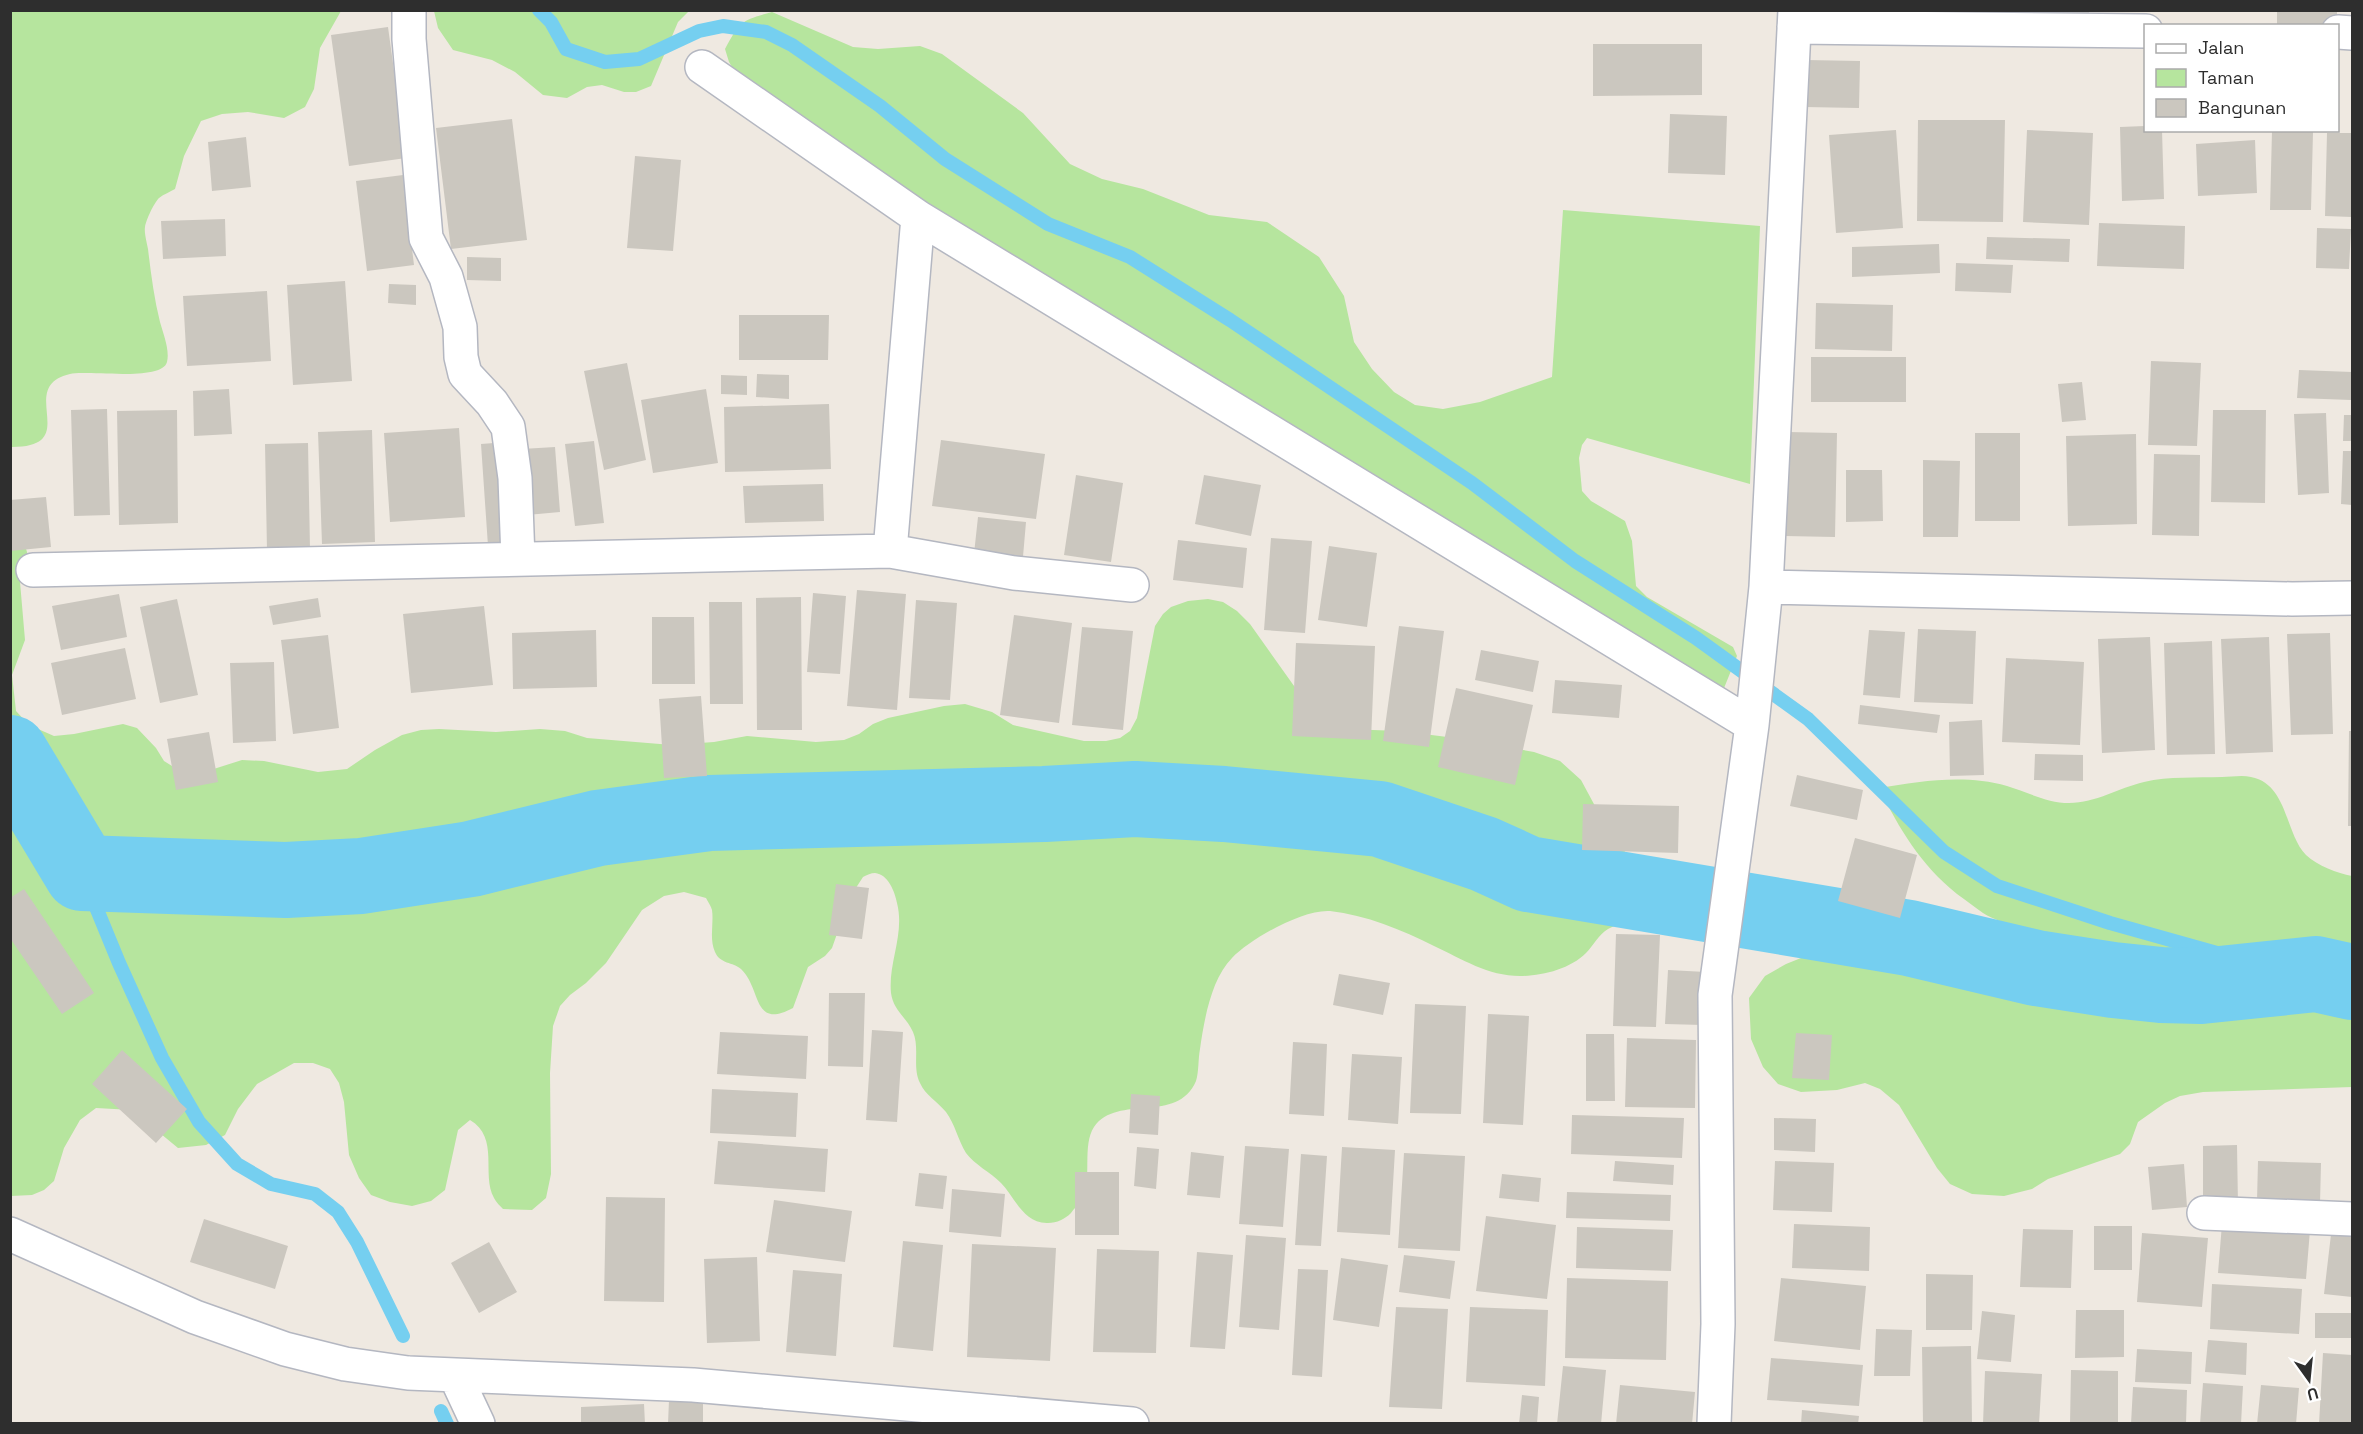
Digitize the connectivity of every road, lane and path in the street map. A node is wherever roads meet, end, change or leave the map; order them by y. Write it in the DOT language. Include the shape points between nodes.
graph roads {
  1 [pos="409,10"];
  2 [pos="1794,19"];
  3 [pos="2144,31"];
  4 [pos="702,66"];
  5 [pos="918,216"];
  6 [pos="890,551"];
  7 [pos="518,559"];
  8 [pos="33,570"];
  9 [pos="1132,585"];
  10 [pos="1766,586"];
  11 [pos="2352,598"];
  12 [pos="1753,714"];
  13 [pos="2204,1213"];
  14 [pos="2352,1219"];
  15 [pos="10,1234"];
  16 [pos="455,1375"];
  17 [pos="478,1424"];
  18 [pos="1132,1424"];
  19 [pos="1714,1424"];
  1 -- 7 [label="street" via="426,238 446,277 460,327 465,374 508,427 515,478"];
  2 -- 3 [label="street"];
  2 -- 10 [label="street"];
  4 -- 5 [label="street"];
  5 -- 6 [label="street"];
  5 -- 12 [label="street"];
  6 -- 7 [label="street"];
  6 -- 9 [label="street" via="1014,573"];
  7 -- 8 [label="street"];
  10 -- 11 [label="street"];
  10 -- 12 [label="street"];
  12 -- 19 [label="street" via="1715,995 1718,1324"];
  13 -- 14 [label="street"];
  15 -- 16 [label="street" via="195,1317 285,1349 345,1364"];
  16 -- 17 [label="street"];
  16 -- 18 [label="street" via="693,1385"];
}
